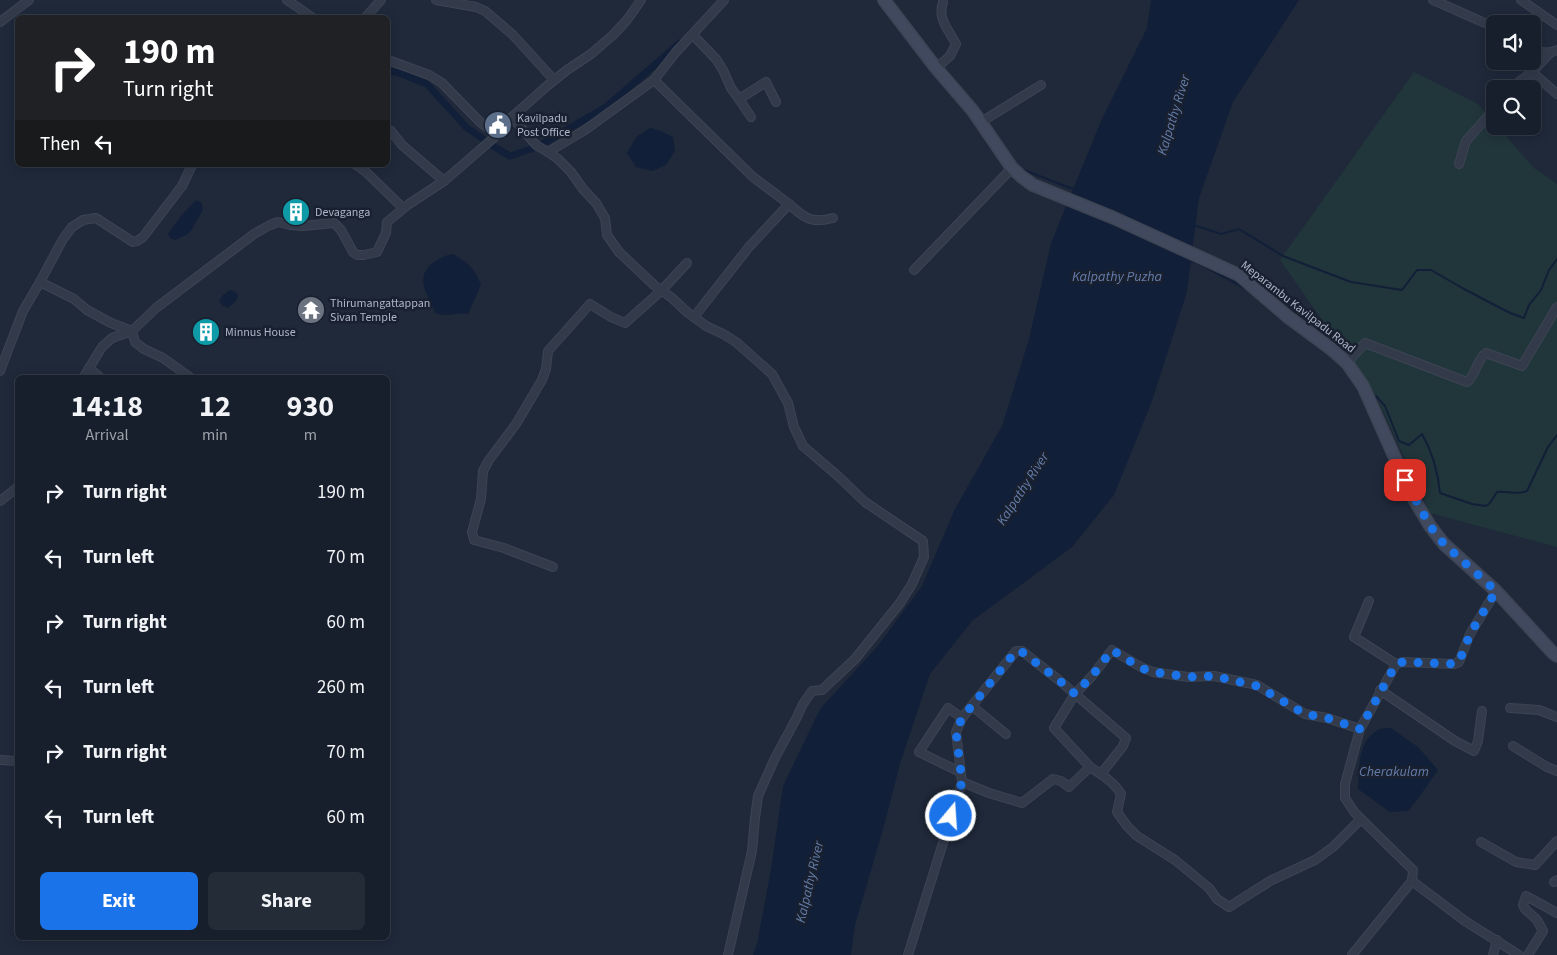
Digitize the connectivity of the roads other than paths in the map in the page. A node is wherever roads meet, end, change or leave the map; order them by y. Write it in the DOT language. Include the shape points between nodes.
graph roads {
  1 [pos="29,0"];
  2 [pos="287,0"];
  3 [pos="381,0"];
  4 [pos="436,0"];
  5 [pos="640,0"];
  6 [pos="724,0"];
  7 [pos="884,0"];
  8 [pos="1433,0"];
  9 [pos="1520,0"];
  10 [pos="943,2"];
  11 [pos="309,15"];
  12 [pos="368,15"];
  13 [pos="0,22"];
  14 [pos="1486,25"];
  15 [pos="1557,25"];
  16 [pos="693,35"];
  17 [pos="1554,51"];
  18 [pos="1541,52"];
  19 [pos="390,61"];
  20 [pos="936,68"];
  21 [pos="1532,72"];
  22 [pos="554,80"];
  23 [pos="654,80"];
  24 [pos="1522,80"];
  25 [pos="1041,85"];
  26 [pos="1557,94"];
  27 [pos="739,99"];
  28 [pos="776,102"];
  29 [pos="512,117"];
  30 [pos="751,117"];
  31 [pos="1486,118"];
  32 [pos="981,122"];
  33 [pos="391,131"];
  34 [pos="497,134"];
  35 [pos="548,152"];
  36 [pos="1459,164"];
  37 [pos="191,167"];
  38 [pos="359,167"];
  39 [pos="1012,168"];
  40 [pos="444,181"];
  41 [pos="789,204"];
  42 [pos="403,208"];
  43 [pos="834,218"];
  44 [pos="687,263"];
  45 [pos="914,270"];
  46 [pos="40,282"];
  47 [pos="661,291"];
  48 [pos="1557,307"];
  49 [pos="694,317"];
  50 [pos="132,331"];
  51 [pos="1347,363"];
  52 [pos="89,368"];
  53 [pos="0,371"];
  54 [pos="85,375"];
  55 [pos="97,375"];
  56 [pos="187,375"];
  57 [pos="15,489"];
  58 [pos="0,501"];
  59 [pos="553,567"];
  60 [pos="1496,591"];
  61 [pos="1369,601"];
  62 [pos="1557,656"];
  63 [pos="1396,664"];
  64 [pos="1380,690"];
  65 [pos="1075,694"];
  66 [pos="972,706"];
  67 [pos="1510,708"];
  68 [pos="1482,711"];
  69 [pos="1557,717"];
  70 [pos="962,718"];
  71 [pos="1360,729"];
  72 [pos="1006,734"];
  73 [pos="1512,746"];
  74 [pos="0,760"];
  75 [pos="15,762"];
  76 [pos="1090,767"];
  77 [pos="1557,771"];
  78 [pos="960,772"];
  79 [pos="1101,774"];
  80 [pos="962,782"];
  81 [pos="1361,819"];
  82 [pos="1557,841"];
  83 [pos="1481,842"];
  84 [pos="1412,882"];
  85 [pos="1557,913"];
  86 [pos="1498,940"];
  87 [pos="728,955"];
  88 [pos="908,955"];
  89 [pos="1352,955"];
  90 [pos="1493,955"];
  91 [pos="1520,955"];
  92 [pos="1528,955"];
  1 -- 13 [label="street"];
  2 -- 11 [label="street"];
  3 -- 12 [label="street"];
  4 -- 22 [label="street" via="476,6 485,11 513,35"];
  5 -- 22 [label="street" via="613,36"];
  6 -- 16 [label="street"];
  7 -- 20 [label="main road, Meparambu Kavilpadu Road"];
  8 -- 14 [label="street"];
  9 -- 15 [label="street"];
  10 -- 20 [label="street" via="940,10 942,21 956,44 950,56"];
  16 -- 23 [label="street"];
  16 -- 27 [label="street" via="716,59"];
  17 -- 18 [label="street"];
  17 -- 21 [label="street"];
  19 -- 34 [label="street" via="442,83 481,123"];
  20 -- 32 [label="main road, Meparambu Kavilpadu Road"];
  21 -- 24 [label="street"];
  21 -- 26 [label="street"];
  22 -- 29 [label="street"];
  23 -- 35 [label="street" via="585,130"];
  23 -- 41 [label="street" via="754,177"];
  25 -- 32 [label="street"];
  27 -- 28 [label="street" via="766,82"];
  27 -- 30 [label="street"];
  29 -- 34 [label="street"];
  29 -- 35 [label="street" via="536,146"];
  31 -- 36 [label="street" via="1466,141"];
  32 -- 39 [label="main road, Meparambu Kavilpadu Road"];
  33 -- 40 [label="street" via="402,145"];
  34 -- 40 [label="street"];
  35 -- 47 [label="street" via="558,158 596,203 605,218 607,235 619,252"];
  37 -- 46 [label="street" via="182,186 143,237 132,242 96,218 83,220 63,238"];
  38 -- 42 [label="street"];
  39 -- 45 [label="street"];
  39 -- 51 [label="main road, Meparambu Kavilpadu Road" via="1033,185 1239,275"];
  40 -- 42 [label="street"];
  41 -- 43 [label="street" via="809,219"];
  41 -- 49 [label="street" via="749,247"];
  42 -- 50 [label="street" via="387,222 386,233 377,252 364,255 353,252 334,223 303,226 278,222 270,225 159,306"];
  44 -- 47 [label="street"];
  46 -- 50 [label="street" via="111,323"];
  46 -- 53 [label="street" via="23,311"];
  47 -- 49 [label="street"];
  47 -- 59 [label="street" via="626,323 590,304 548,351 542,380 483,471 481,499 472,532 474,540"];
  48 -- 51 [label="street" via="1522,366 1486,353 1480,357 1472,378 1467,382 1365,343"];
  49 -- 87 [label="street" via="736,342 772,374 788,403 803,446 865,502 923,541 924,557 900,603 855,658 822,690 812,691 775,758 758,796 752,851"];
  50 -- 52 [label="street" via="112,338"];
  50 -- 56 [label="street" via="135,342"];
  51 -- 60 [label="main road, Meparambu Kavilpadu Road" via="1363,386 1430,526 1444,544"];
  52 -- 54 [label="street"];
  52 -- 55 [label="street"];
  57 -- 58 [label="street"];
  60 -- 62 [label="main road, Meparambu Kavilpadu Road"];
  60 -- 63 [label="street" via="1470,634 1459,662"];
  61 -- 63 [label="street" via="1354,637"];
  63 -- 64 [label="street"];
  64 -- 68 [label="street" via="1474,751"];
  64 -- 71 [label="street"];
  65 -- 66 [label="street" via="1022,652 1016,651"];
  65 -- 71 [label="street" via="1112,650 1153,672 1188,677 1214,676 1257,686 1305,714"];
  65 -- 76 [label="street" via="1054,728"];
  65 -- 79 [label="street" via="1126,738"];
  66 -- 70 [label="street"];
  66 -- 72 [label="street"];
  67 -- 69 [label="street" via="1539,710"];
  70 -- 78 [label="street" via="956,732"];
  70 -- 78 [label="street" via="948,708 919,752"];
  71 -- 81 [label="street" via="1345,784 1346,798"];
  73 -- 77 [label="street"];
  74 -- 75 [label="street"];
  76 -- 79 [label="street"];
  76 -- 80 [label="street" via="1069,787 1053,779 1022,803"];
  78 -- 80 [label="street"];
  79 -- 81 [label="street" via="1121,794 1117,812 1127,826 1175,860 1229,907 1270,881 1315,860"];
  80 -- 88 [label="street"];
  81 -- 84 [label="street" via="1413,870"];
  82 -- 83 [label="street" via="1535,866 1516,862"];
  84 -- 86 [label="street"];
  84 -- 89 [label="street"];
  85 -- 92 [label="street" via="1526,896 1525,909 1544,931"];
  86 -- 90 [label="street"];
  86 -- 91 [label="street"];
}
